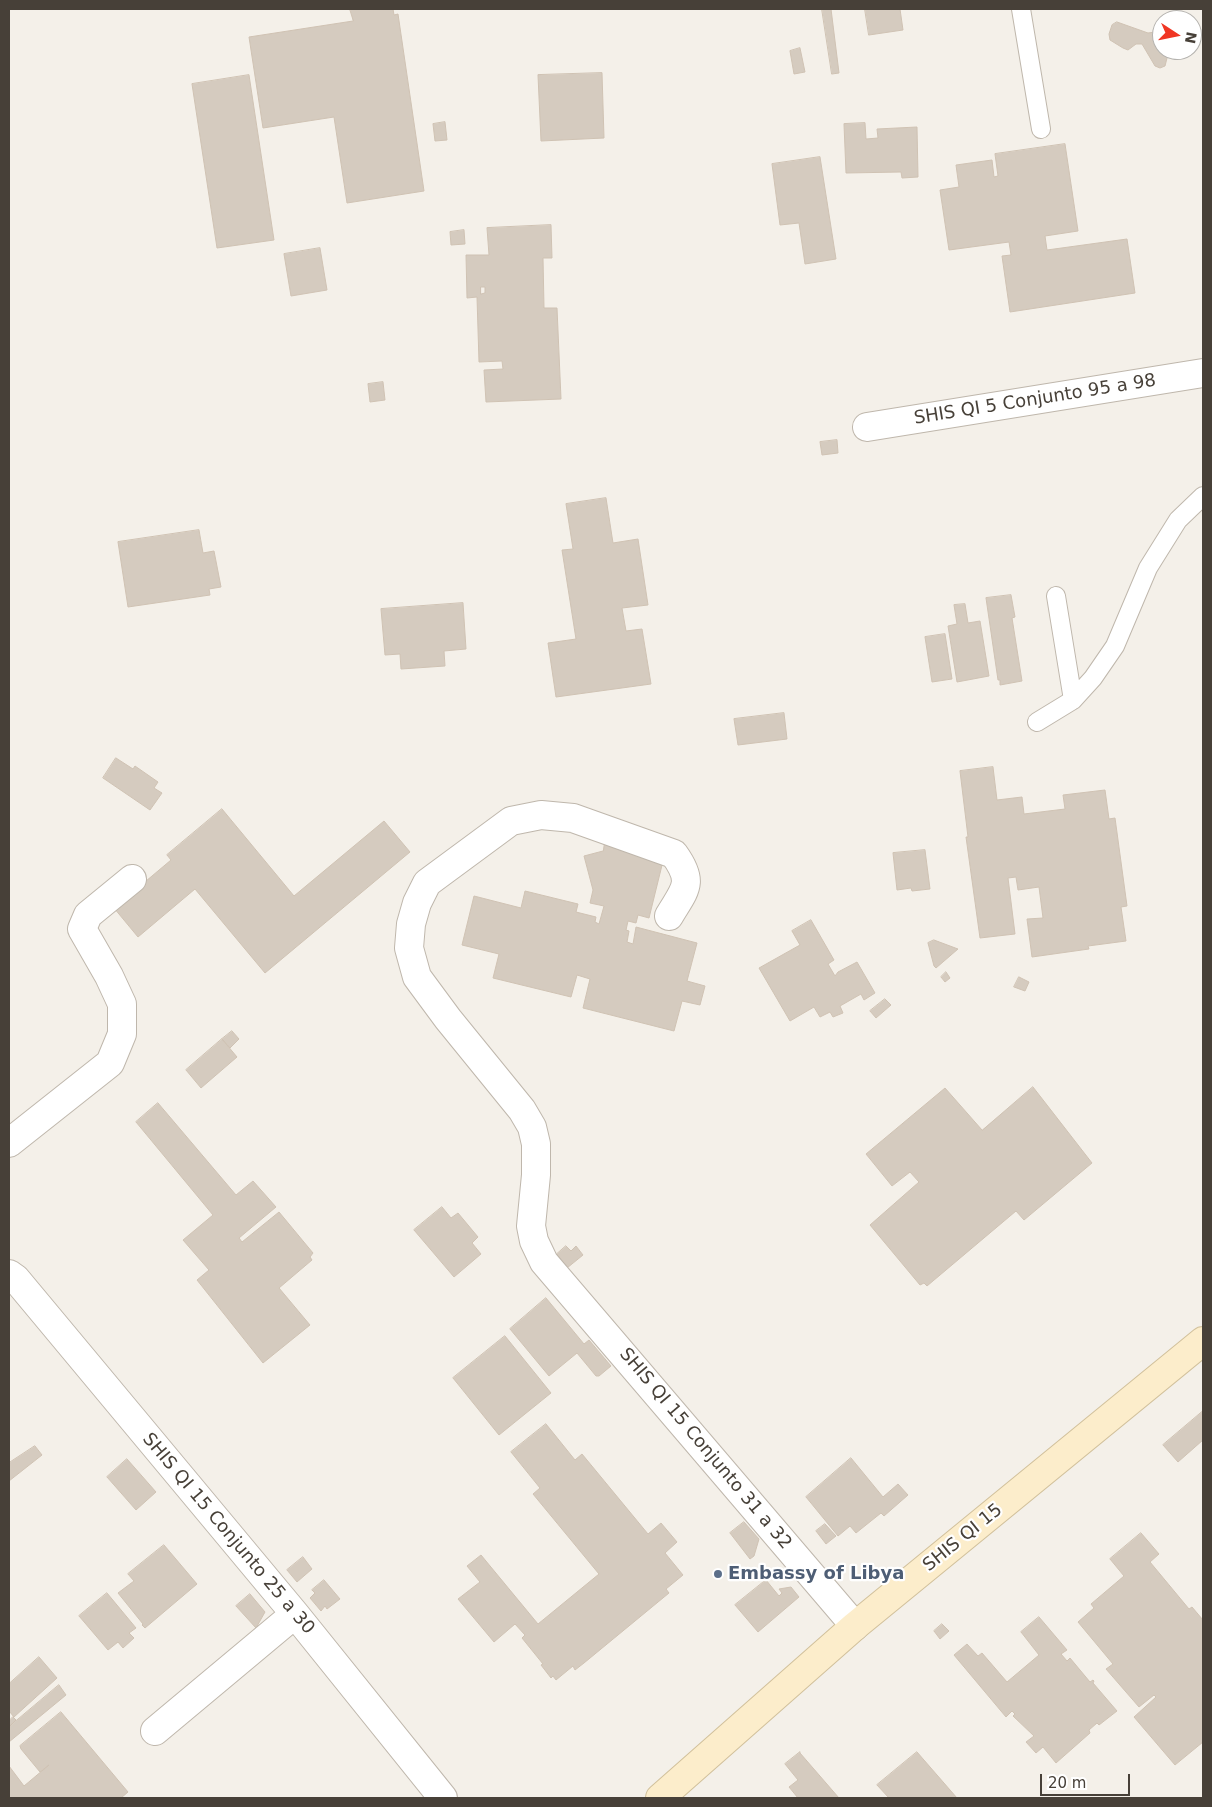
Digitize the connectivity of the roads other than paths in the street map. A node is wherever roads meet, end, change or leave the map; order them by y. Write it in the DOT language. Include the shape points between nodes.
graph roads {
  1 [pos="1021,9"];
  2 [pos="1041,129"];
  3 [pos="1203,373"];
  4 [pos="867,427"];
  5 [pos="1203,496"];
  6 [pos="1056,596"];
  7 [pos="1073,700"];
  8 [pos="1037,722"];
  9 [pos="132,879"];
  10 [pos="668,916"];
  11 [pos="9,1143"];
  12 [pos="9,1274"];
  13 [pos="1203,1341"];
  14 [pos="295,1614"];
  15 [pos="855,1626"];
  16 [pos="155,1731"];
  17 [pos="444,1798"];
  18 [pos="660,1798"];
  1 -- 2 [label="lane"];
  3 -- 4 [label="street, SHIS QI 5 Conjunto 95 a 98"];
  5 -- 7 [label="lane" via="1178,520 1148,568 1115,646"];
  6 -- 7 [label="lane"];
  7 -- 8 [label="lane"];
  9 -- 11 [label="street" via="88,915 82,929 122,1004 122,1034 110,1063"];
  10 -- 15 [label="street, SHIS QI 15 Conjunto 31 a 32" via="685,890 687,880 684,867 674,854 572,818 541,815 511,822 427,883 411,924 409,948 417,977 532,1127 536,1144 536,1175 530,1226 544,1262"];
  12 -- 14 [label="street, SHIS QI 15 Conjunto 25 a 30"];
  13 -- 15 [label="street, SHIS QI 15"];
  14 -- 16 [label="street"];
  14 -- 17 [label="street, SHIS QI 15 Conjunto 25 a 30"];
  15 -- 18 [label="street, SHIS QI 15"];
}
